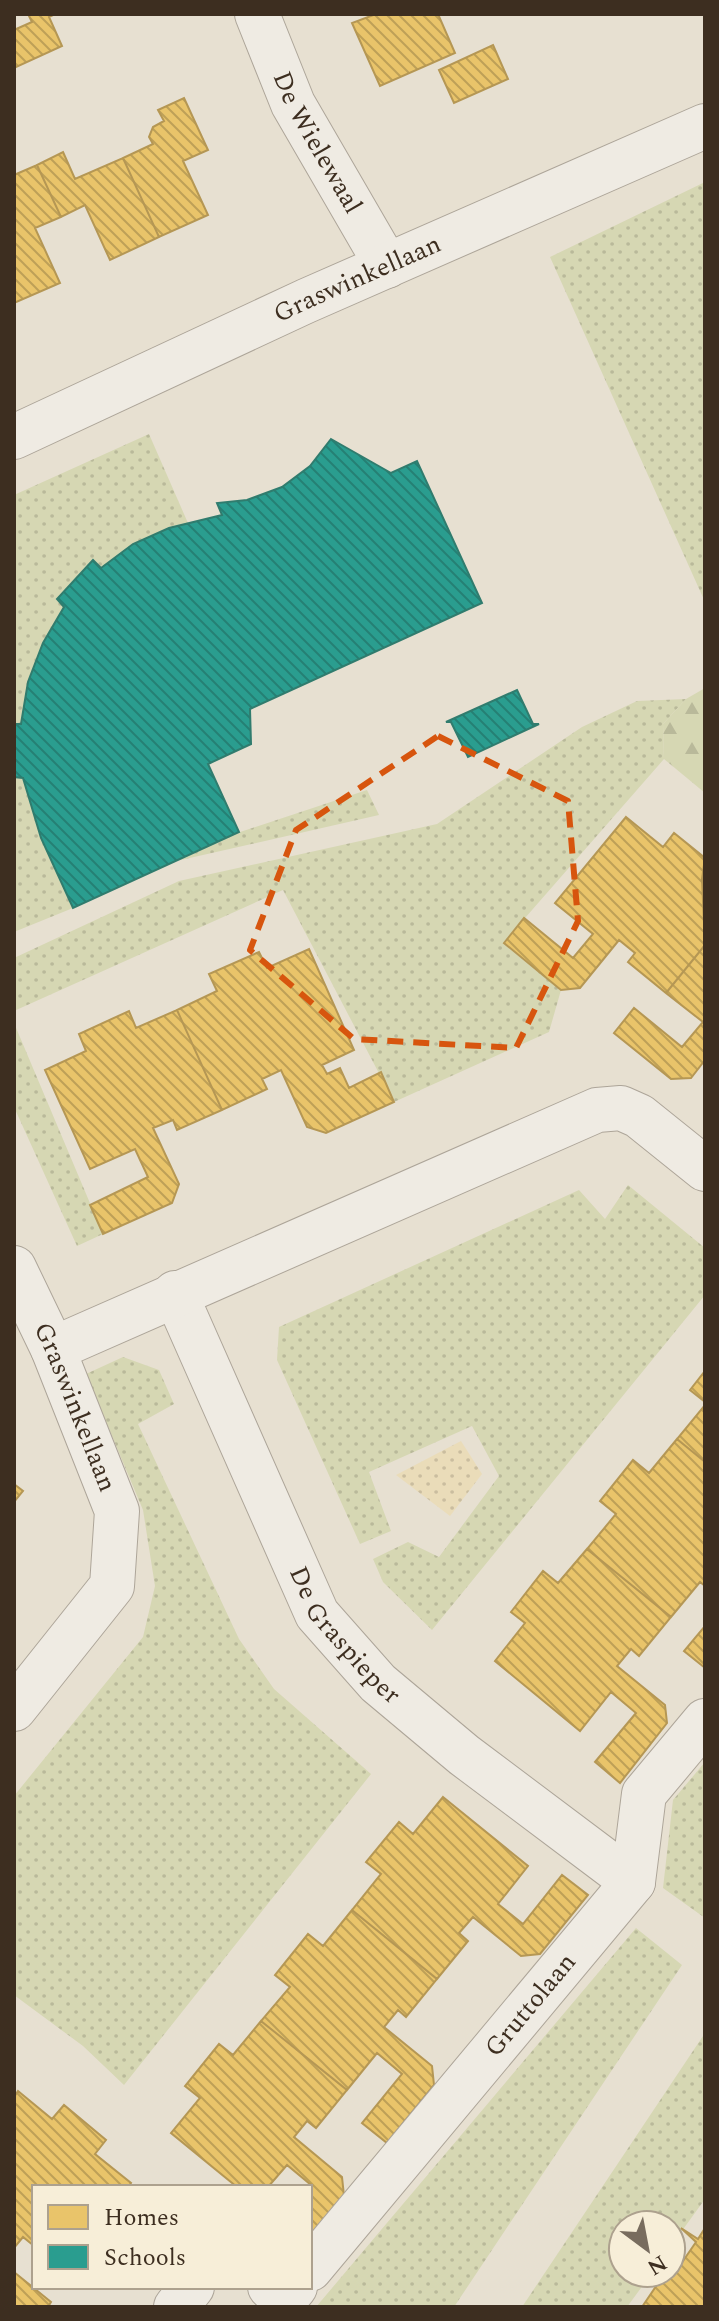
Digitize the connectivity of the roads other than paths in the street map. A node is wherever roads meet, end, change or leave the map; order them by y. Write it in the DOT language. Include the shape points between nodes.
graph roads {
  1 [pos="257,14"];
  2 [pos="705,126"];
  3 [pos="387,266"];
  4 [pos="14,437"];
  5 [pos="705,1169"];
  6 [pos="14,1268"];
  7 [pos="175,1293"];
  8 [pos="53,1349"];
  9 [pos="14,1709"];
  10 [pos="705,1721"];
  11 [pos="633,1882"];
  12 [pos="312,2260"];
  13 [pos="190,2289"];
  14 [pos="176,2307"];
  1 -- 3 [label="street, De Wielewaal" via="293,104"];
  2 -- 3 [label="street, Graswinkellaan"];
  3 -- 4 [label="street, Graswinkellaan"];
  5 -- 7 [label="street" via="639,1116 621,1108 597,1110"];
  6 -- 8 [label="street, Graswinkellaan"];
  7 -- 8 [label="street"];
  7 -- 11 [label="street, De Graspieper" via="317,1614 378,1683"];
  8 -- 9 [label="street, Graswinkellaan" via="117,1511 112,1586"];
  10 -- 11 [label="street" via="644,1794"];
  11 -- 12 [label="street, Gruttolaan"];
  13 -- 14 [label="street"];
}
